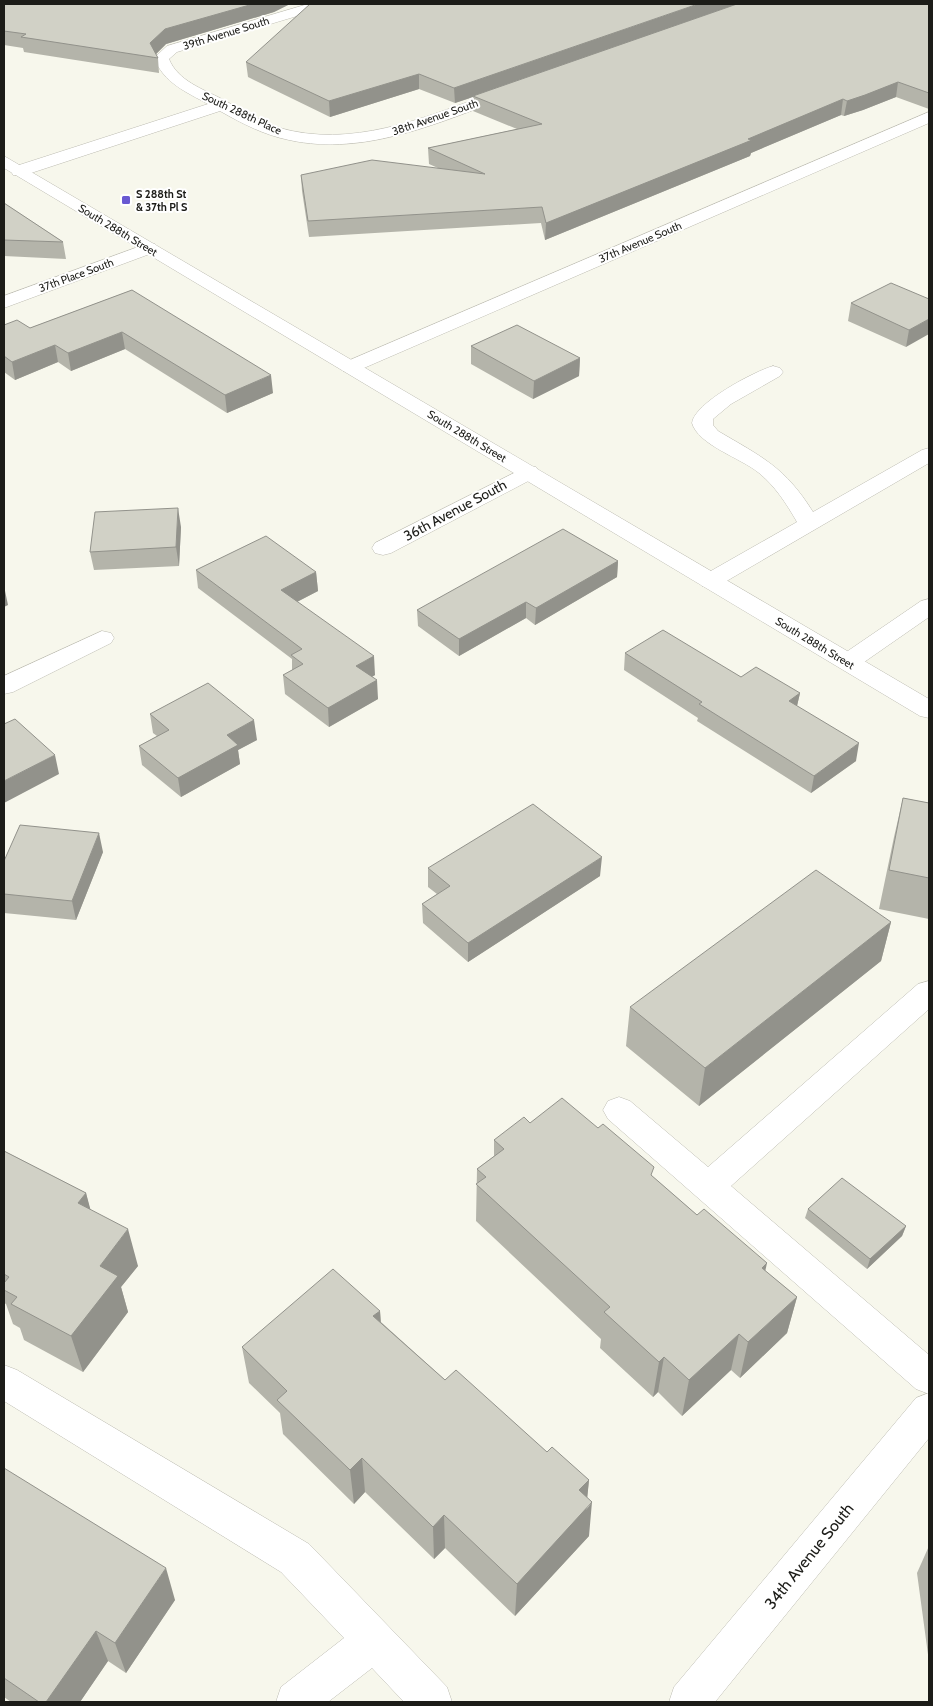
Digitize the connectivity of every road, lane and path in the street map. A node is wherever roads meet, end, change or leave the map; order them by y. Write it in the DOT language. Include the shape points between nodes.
graph roads {
  1 [pos="322,4"];
  2 [pos="161,58"];
  3 [pos="526,85"];
  4 [pos="221,105"];
  5 [pos="929,117"];
  6 [pos="368,138"];
  7 [pos="12,166"];
  8 [pos="149,248"];
  9 [pos="4,302"];
  10 [pos="350,367"];
  11 [pos="773,372"];
  12 [pos="929,454"];
  13 [pos="528,472"];
  14 [pos="810,524"];
  15 [pos="383,548"];
  16 [pos="710,580"];
  17 [pos="929,606"];
  18 [pos="102,638"];
  19 [pos="848,662"];
  20 [pos="4,686"];
  21 [pos="929,710"];
  22 [pos="929,992"];
  23 [pos="619,1110"];
  24 [pos="708,1186"];
  25 [pos="929,1376"];
  26 [pos="4,1382"];
  27 [pos="929,1410"];
  28 [pos="373,1641"];
  29 [pos="296,1702"];
  30 [pos="432,1702"];
  31 [pos="689,1702"];
  1 -- 2 [label="street, 39th Avenue South" via="172,49"];
  2 -- 4 [label="street, South 288th Place" via="164,68 176,80"];
  3 -- 6 [label="street, 38th Avenue South" via="398,131"];
  4 -- 6 [label="street, South 288th Place" via="291,136"];
  4 -- 7 [label="street"];
  5 -- 10 [label="street, 37th Avenue South"];
  7 -- 8 [label="street, South 288th Street"];
  8 -- 9 [label="street, 37th Place South"];
  8 -- 10 [label="street, South 288th Street"];
  10 -- 13 [label="street, South 288th Street"];
  11 -- 14 [label="street" via="712,409 703,418 702,425 711,436 766,467 793,497"];
  12 -- 14 [label="street"];
  13 -- 15 [label="street, 36th Avenue South"];
  13 -- 16 [label="street, South 288th Street"];
  14 -- 16 [label="street"];
  16 -- 19 [label="street, South 288th Street"];
  17 -- 19 [label="street"];
  18 -- 20 [label="street"];
  19 -- 21 [label="street, South 288th Street"];
  22 -- 24 [label="street"];
  23 -- 24 [label="street"];
  24 -- 25 [label="street"];
  26 -- 28 [label="street" via="295,1558"];
  27 -- 31 [label="street, 34th Avenue South"];
  28 -- 29 [label="street"];
  28 -- 30 [label="street"];
}
